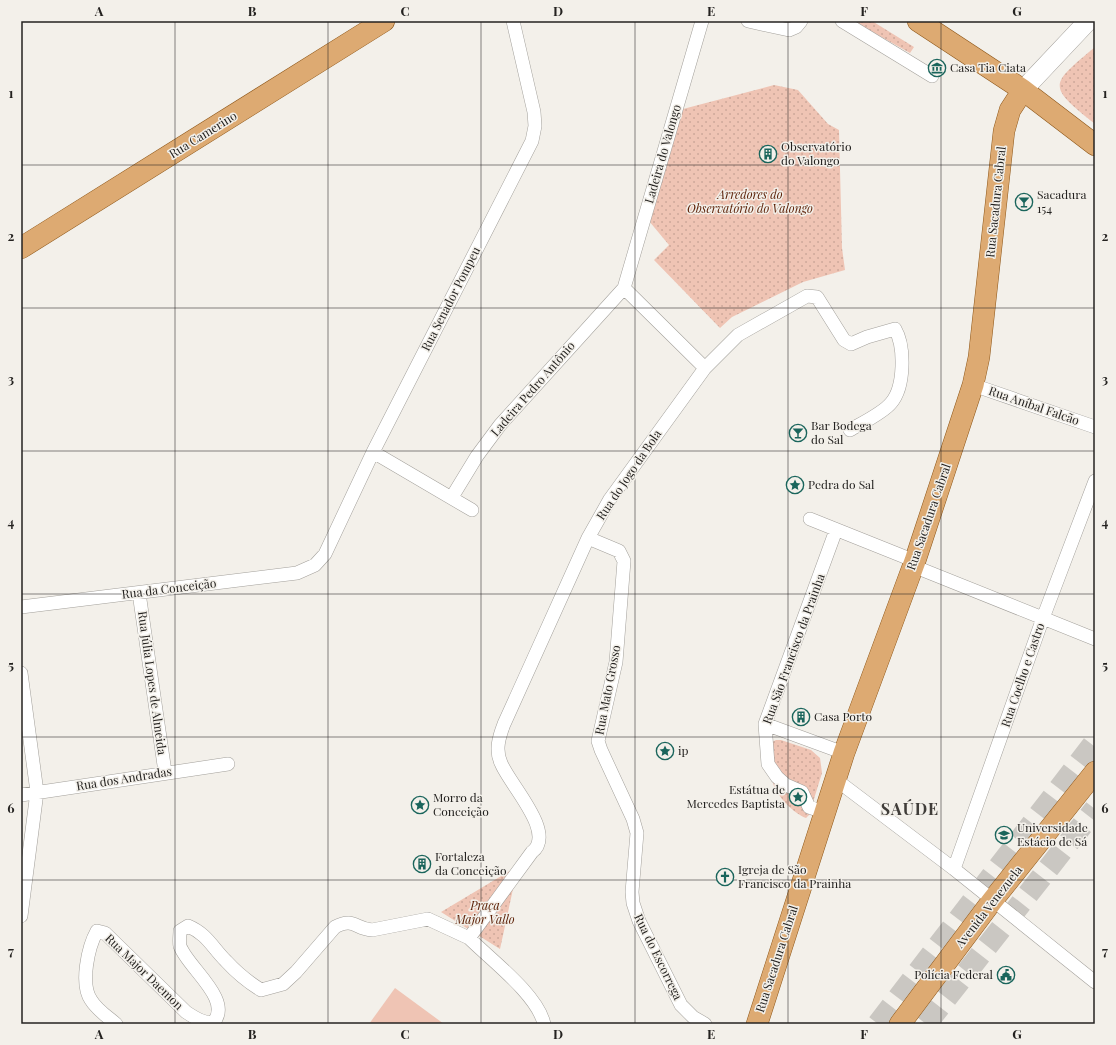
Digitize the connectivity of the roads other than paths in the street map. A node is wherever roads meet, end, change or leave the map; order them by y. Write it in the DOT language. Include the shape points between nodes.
graph roads {
  1 [pos="384,21"];
  2 [pos="513,21"];
  3 [pos="702,21"];
  4 [pos="748,21"];
  5 [pos="801,21"];
  6 [pos="842,21"];
  7 [pos="918,21"];
  8 [pos="1088,21"];
  9 [pos="932,76"];
  10 [pos="1023,90"];
  11 [pos="1095,145"];
  12 [pos="21,248"];
  13 [pos="624,288"];
  14 [pos="705,368"];
  15 [pos="973,385"];
  16 [pos="1095,426"];
  17 [pos="850,430"];
  18 [pos="373,452"];
  19 [pos="1095,481"];
  20 [pos="452,497"];
  21 [pos="472,510"];
  22 [pos="810,519"];
  23 [pos="836,530"];
  24 [pos="588,538"];
  25 [pos="914,564"];
  26 [pos="315,565"];
  27 [pos="140,593"];
  28 [pos="21,607"];
  29 [pos="1043,618"];
  30 [pos="1095,638"];
  31 [pos="21,672"];
  32 [pos="765,724"];
  33 [pos="844,753"];
  34 [pos="228,764"];
  35 [pos="165,772"];
  36 [pos="1095,772"];
  37 [pos="835,779"];
  38 [pos="37,792"];
  39 [pos="21,795"];
  40 [pos="824,812"];
  41 [pos="954,869"];
  42 [pos="992,901"];
  43 [pos="633,903"];
  44 [pos="21,916"];
  45 [pos="469,938"];
  46 [pos="1095,982"];
  47 [pos="116,1024"];
  48 [pos="544,1024"];
  49 [pos="705,1024"];
  50 [pos="757,1024"];
  51 [pos="900,1024"];
  1 -- 12 [label="main road, Rua Camerino"];
  2 -- 18 [label="street, Rua Senador Pompeu" via="534,112 532,141"];
  3 -- 13 [label="street, Ladeira do Valongo"];
  4 -- 5 [label="street" via="789,30"];
  6 -- 9 [label="street"];
  7 -- 10 [label="main road"];
  8 -- 10 [label="street, Rua Sacadura Cabral"];
  10 -- 11 [label="main road"];
  10 -- 15 [label="main road, Rua Sacadura Cabral" via="1010,110 1004,130 979,357"];
  13 -- 14 [label="street"];
  13 -- 20 [label="street, Ladeira Pedro Antônio" via="500,425"];
  14 -- 17 [label="street, Rua do Jogo da Bola" via="738,335 807,296 817,298 848,344 895,329 901,340 902,354 901,375 895,397 889,405"];
  14 -- 24 [label="street, Rua do Jogo da Bola" via="610,499"];
  15 -- 16 [label="street, Rua Aníbal Falcão"];
  15 -- 25 [label="main road, Rua Sacadura Cabral"];
  18 -- 20 [label="street"];
  18 -- 26 [label="street, Rua Senador Pompeu" via="325,554"];
  19 -- 29 [label="street, Rua Coelho e Castro"];
  20 -- 21 [label="street"];
  22 -- 23 [label="street"];
  23 -- 25 [label="street"];
  23 -- 32 [label="street, Rua São Francisco da Prainha"];
  24 -- 43 [label="street, Rua Mato Grosso" via="619,551 624,561 616,662 598,740 637,833 632,880"];
  24 -- 45 [label="street, Rua do Jogo da Bola" via="498,739 500,763 540,833 538,848 532,852"];
  25 -- 29 [label="street"];
  25 -- 33 [label="main road, Rua Sacadura Cabral"];
  26 -- 27 [label="street, Rua da Conceição" via="297,573"];
  27 -- 28 [label="street, Rua da Conceição"];
  27 -- 35 [label="street, Rua Júlia Lopes de Almeida"];
  29 -- 30 [label="street"];
  29 -- 41 [label="street, Rua Coelho e Castro"];
  31 -- 38 [label="street"];
  32 -- 33 [label="street"];
  32 -- 40 [label="street, Rua São Francisco da Prainha" via="768,764 781,781 802,792 809,806"];
  33 -- 37 [label="main road, Rua Sacadura Cabral"];
  34 -- 35 [label="street, Rua dos Andradas"];
  35 -- 38 [label="street, Rua dos Andradas"];
  36 -- 42 [label="main road, Avenida Venezuela"];
  37 -- 40 [label="main road, Rua Sacadura Cabral"];
  37 -- 41 [label="street"];
  38 -- 39 [label="street, Rua dos Andradas"];
  38 -- 44 [label="street"];
  40 -- 50 [label="main road, Rua Sacadura Cabral"];
  41 -- 42 [label="street"];
  42 -- 46 [label="street"];
  42 -- 51 [label="main road, Avenida Venezuela"];
  43 -- 49 [label="street, Rua do Escorrega" via="639,921 681,1005"];
  45 -- 47 [label="street, Rua Major Daemon" via="428,919 372,930 365,930 352,922 343,923 335,927 283,984 261,990 244,980 201,932 188,926 180,931 180,946 216,998 219,1011 213,1023 210,1023 186,1012 106,933 97,931 88,957 86,985 90,1000"];
  45 -- 48 [label="street" via="535,1003"];
}
